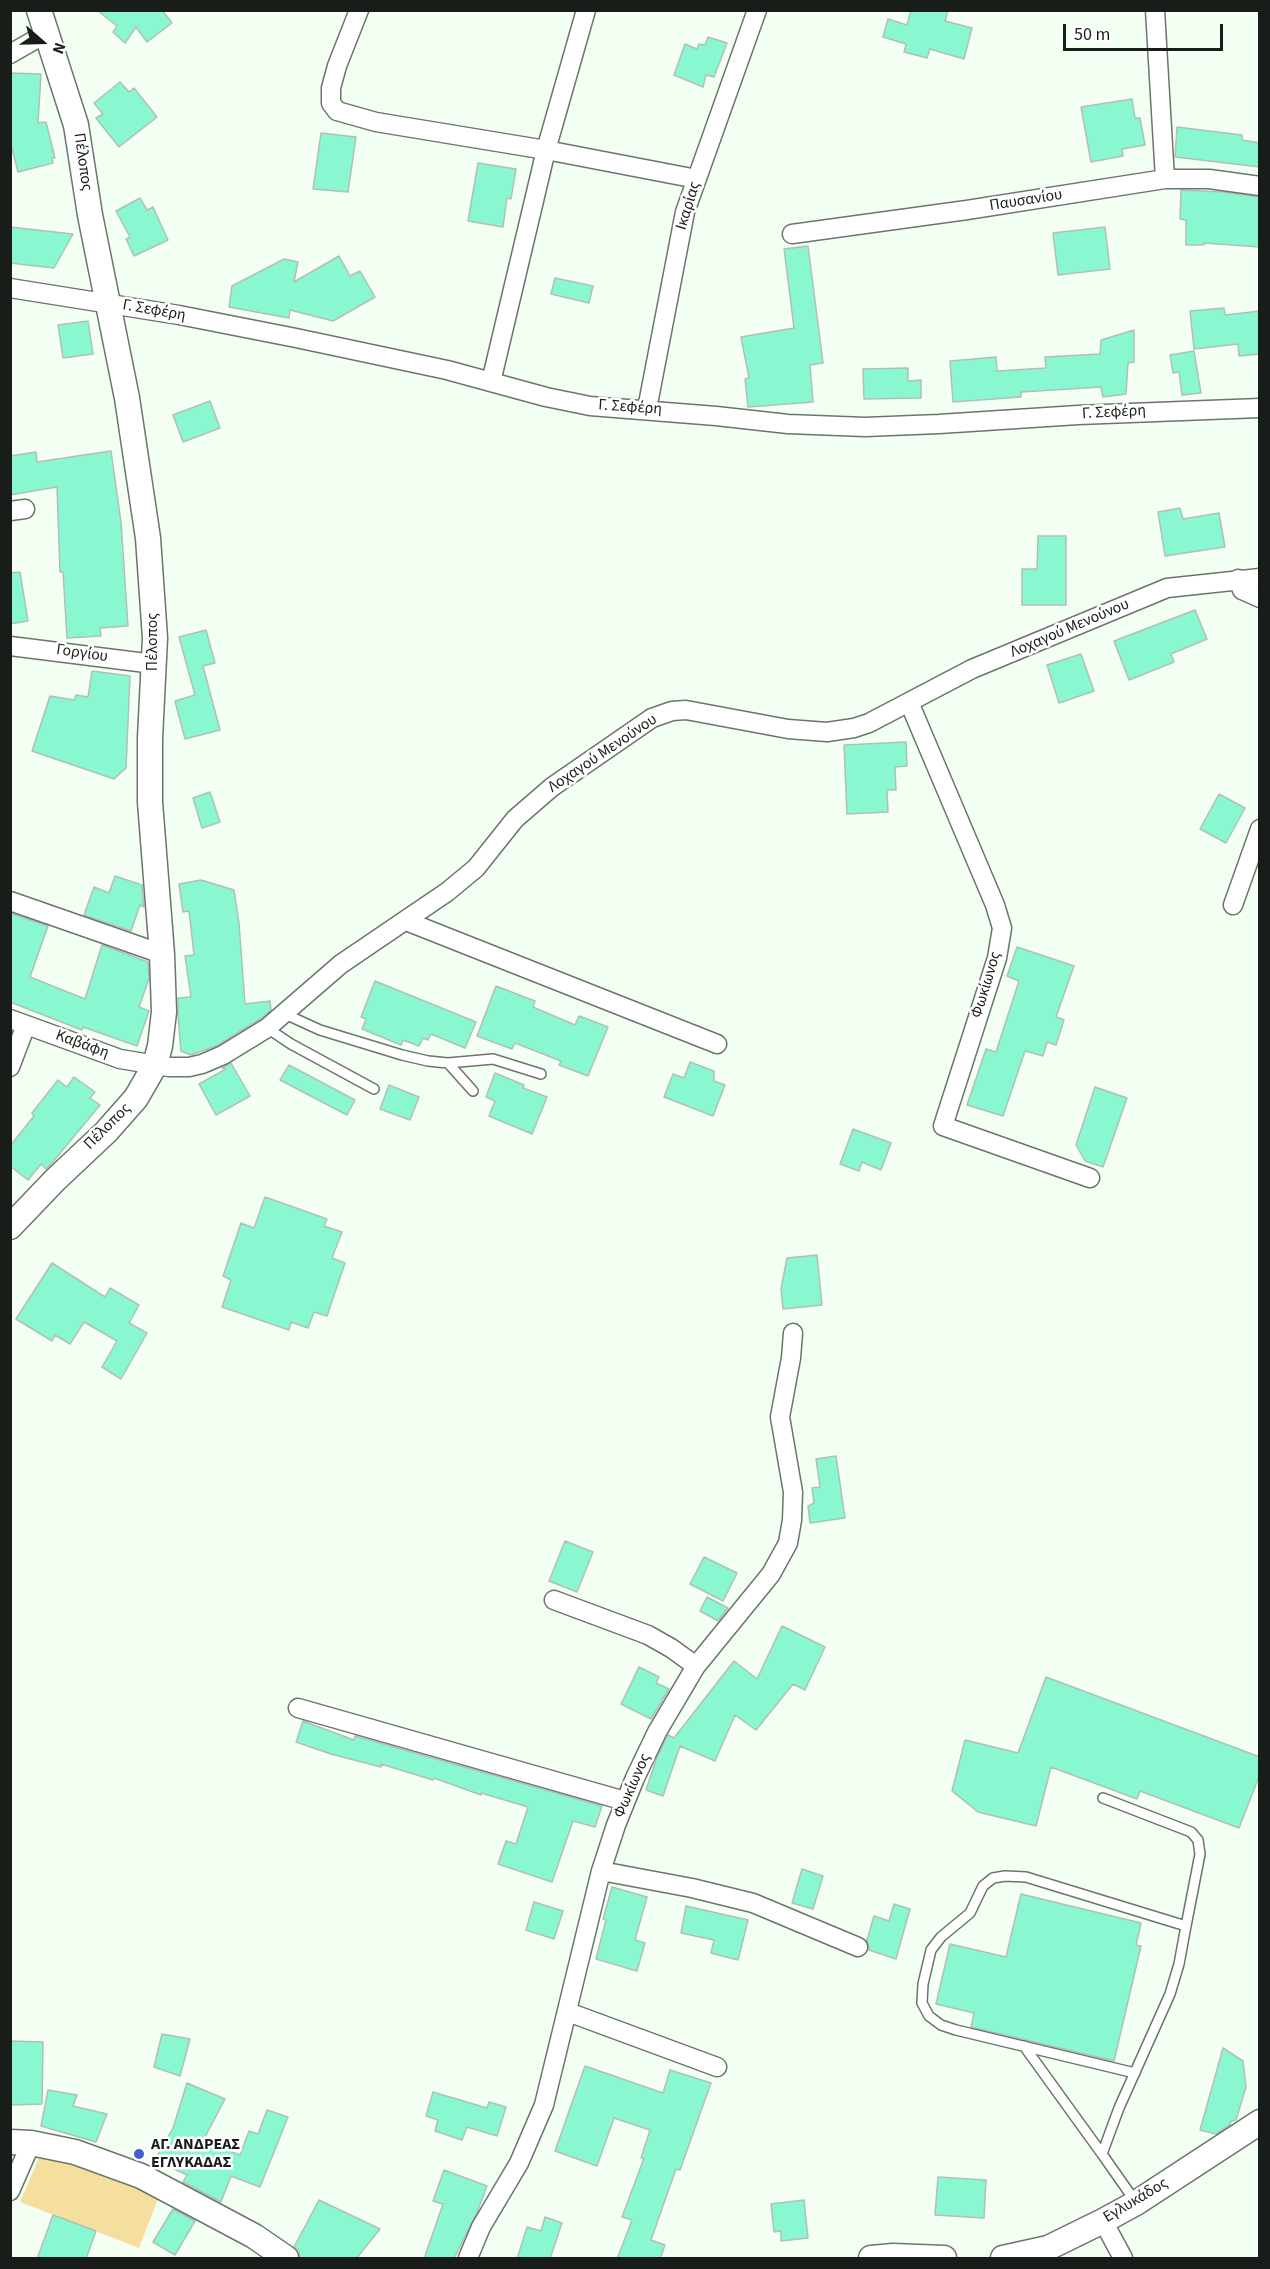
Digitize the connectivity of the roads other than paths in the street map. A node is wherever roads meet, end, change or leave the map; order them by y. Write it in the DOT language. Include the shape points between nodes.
graph roads {
  1 [pos="39,10"];
  2 [pos="359,10"];
  3 [pos="586,10"];
  4 [pos="757,10"];
  5 [pos="1155,10"];
  6 [pos="45,34"];
  7 [pos="10,54"];
  8 [pos="546,150"];
  9 [pos="697,179"];
  10 [pos="1165,179"];
  11 [pos="1260,186"];
  12 [pos="792,234"];
  13 [pos="10,288"];
  14 [pos="108,303"];
  15 [pos="491,382"];
  16 [pos="1260,408"];
  17 [pos="647,409"];
  18 [pos="1260,578"];
  19 [pos="1238,579"];
  20 [pos="1260,598"];
  21 [pos="10,646"];
  22 [pos="154,664"];
  23 [pos="909,702"];
  24 [pos="1260,829"];
  25 [pos="10,901"];
  26 [pos="1233,905"];
  27 [pos="406,921"];
  28 [pos="162,954"];
  29 [pos="285,1014"];
  30 [pos="18,1022"];
  31 [pos="267,1028"];
  32 [pos="717,1044"];
  33 [pos="448,1063"];
  34 [pos="155,1065"];
  35 [pos="10,1067"];
  36 [pos="541,1074"];
  37 [pos="374,1089"];
  38 [pos="473,1091"];
  39 [pos="1090,1178"];
  40 [pos="10,1227"];
  41 [pos="793,1333"];
  42 [pos="554,1600"];
  43 [pos="696,1666"];
  44 [pos="298,1708"];
  45 [pos="1103,1798"];
  46 [pos="625,1801"];
  47 [pos="601,1872"];
  48 [pos="1186,1926"];
  49 [pos="858,1947"];
  50 [pos="568,2012"];
  51 [pos="1024,2046"];
  52 [pos="717,2067"];
  53 [pos="1135,2073"];
  54 [pos="1260,2122"];
  55 [pos="21,2142"];
  56 [pos="1102,2154"];
  57 [pos="10,2191"];
  58 [pos="1136,2203"];
  59 [pos="1104,2221"];
  60 [pos="286,2259"];
  61 [pos="468,2259"];
  62 [pos="871,2259"];
  63 [pos="944,2259"];
  64 [pos="1003,2259"];
  65 [pos="1124,2259"];
  1 -- 6 [label="street, Πέλοπος"];
  2 -- 8 [label="street" via="331,88 334,110 376,122"];
  3 -- 8 [label="street"];
  4 -- 9 [label="street, Ικαρίας"];
  5 -- 10 [label="street"];
  6 -- 7 [label="street"];
  6 -- 14 [label="street, Πέλοπος" via="76,125"];
  8 -- 9 [label="street"];
  8 -- 15 [label="street"];
  9 -- 17 [label="street, Ικαρίας" via="681,229"];
  10 -- 11 [label="street, Παυσανίου" via="1209,179"];
  10 -- 12 [label="street, Παυσανίου"];
  13 -- 14 [label="street, Γ. Σεφέρη"];
  14 -- 15 [label="street, Γ. Σεφέρη" via="373,354"];
  14 -- 22 [label="street, Πέλοπος" via="148,538"];
  15 -- 17 [label="street, Γ. Σεφέρη" via="590,406"];
  16 -- 17 [label="street, Γ. Σεφέρη" via="865,427 788,424"];
  18 -- 19 [label="street, Λοχαγού Μενούνου"];
  19 -- 20 [label="street" via="1242,590"];
  19 -- 23 [label="street, Λοχαγού Μενούνου" via="1174,586 1156,592 972,669"];
  21 -- 22 [label="street, Γοργίου"];
  22 -- 28 [label="street, Πέλοπος" via="150,802"];
  23 -- 27 [label="street, Λοχαγού Μενούνου" via="861,727 827,732 788,729 686,710 652,718 552,787 515,819 476,868"];
  23 -- 39 [label="street, Φωκίωνος" via="1002,928 997,958 943,1126"];
  24 -- 26 [label="street"];
  25 -- 28 [label="street"];
  27 -- 29 [label="street, Λοχαγού Μενούνου" via="341,964"];
  27 -- 32 [label="street"];
  28 -- 34 [label="street, Πέλοπος" via="164,1012"];
  29 -- 31 [label="street, Λοχαγού Μενούνου"];
  29 -- 33 [label="lane" via="366,1045"];
  30 -- 34 [label="street, Καβάφη" via="120,1059"];
  30 -- 35 [label="street"];
  31 -- 34 [label="street, Λοχαγού Μενούνου" via="202,1064 180,1068"];
  31 -- 37 [label="lane"];
  33 -- 36 [label="lane" via="493,1059"];
  33 -- 38 [label="lane"];
  34 -- 40 [label="street, Πέλοπος" via="125,1111"];
  41 -- 43 [label="street, Φωκίωνος" via="780,1417 793,1492 788,1543 771,1574"];
  42 -- 43 [label="street" via="648,1635"];
  43 -- 46 [label="street, Φωκίωνος" via="657,1732"];
  44 -- 46 [label="street"];
  45 -- 48 [label="lane" via="1191,1832 1198,1840 1200,1854"];
  46 -- 47 [label="street, Φωκίωνος"];
  47 -- 49 [label="street" via="753,1903"];
  47 -- 50 [label="street, Φωκίωνος"];
  48 -- 51 [label="lane" via="1026,1877 993,1878 983,1886 970,1913 931,1950 922,2003 929,2016 947,2028"];
  48 -- 53 [label="lane" via="1170,1994"];
  50 -- 52 [label="street"];
  50 -- 61 [label="street, Φωκίωνος" via="538,2122"];
  51 -- 53 [label="lane"];
  51 -- 56 [label="lane"];
  53 -- 56 [label="lane"];
  54 -- 58 [label="street, Εγλυκάδος"];
  55 -- 57 [label="street"];
  55 -- 60 [label="street" via="98,2158 141,2176 254,2236"];
  56 -- 58 [label="lane"];
  58 -- 59 [label="street, Εγλυκάδος"];
  59 -- 64 [label="street, Εγλυκάδος" via="1048,2248"];
  59 -- 65 [label="street"];
  62 -- 63 [label="street"];
}
